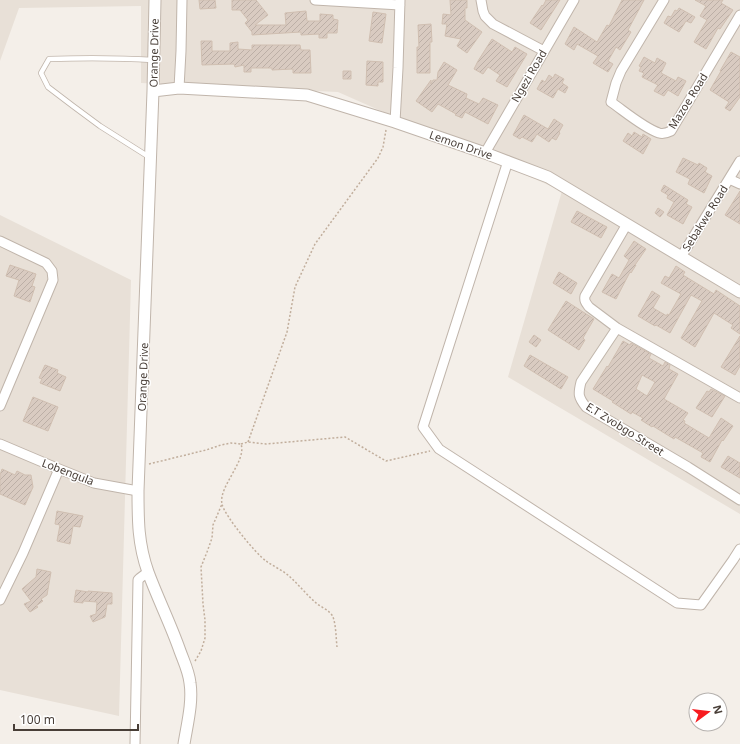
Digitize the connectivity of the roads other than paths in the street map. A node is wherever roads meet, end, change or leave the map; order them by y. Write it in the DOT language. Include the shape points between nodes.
graph roads {
  1 [pos="155,0"];
  2 [pos="182,0"];
  3 [pos="315,0"];
  4 [pos="481,0"];
  5 [pos="574,0"];
  6 [pos="664,0"];
  7 [pos="400,3"];
  8 [pos="740,15"];
  9 [pos="544,51"];
  10 [pos="153,60"];
  11 [pos="179,88"];
  12 [pos="153,91"];
  13 [pos="391,121"];
  14 [pos="485,153"];
  15 [pos="150,158"];
  16 [pos="508,161"];
  17 [pos="740,161"];
  18 [pos="729,179"];
  19 [pos="740,184"];
  20 [pos="627,224"];
  21 [pos="0,241"];
  22 [pos="681,257"];
  23 [pos="740,292"];
  24 [pos="617,328"];
  25 [pos="740,398"];
  26 [pos="0,406"];
  27 [pos="0,444"];
  28 [pos="59,470"];
  29 [pos="138,491"];
  30 [pos="740,500"];
  31 [pos="740,549"];
  32 [pos="148,572"];
  33 [pos="4,583"];
  34 [pos="0,600"];
  35 [pos="135,744"];
  36 [pos="184,744"];
  1 -- 10 [label="street, Orange Drive"];
  2 -- 11 [label="street"];
  3 -- 7 [label="street"];
  4 -- 9 [label="street" via="485,16 493,24"];
  5 -- 9 [label="street, Ngezi Road"];
  6 -- 8 [label="street, Mazoe Road" via="621,71 611,102 658,133 671,131"];
  7 -- 13 [label="street" via="398,68"];
  9 -- 14 [label="street, Ngezi Road"];
  10 -- 12 [label="street, Orange Drive"];
  10 -- 15 [label="lane" via="50,59 41,73 48,87 100,126"];
  11 -- 12 [label="street, Lemon Drive"];
  11 -- 13 [label="street, Lemon Drive" via="307,95"];
  12 -- 15 [label="street, Orange Drive"];
  13 -- 14 [label="street, Lemon Drive"];
  14 -- 16 [label="street, Lemon Drive"];
  15 -- 29 [label="street, Orange Drive"];
  16 -- 20 [label="street, Lemon Drive" via="548,177"];
  16 -- 31 [label="street" via="423,427 439,449 677,603 701,605"];
  17 -- 18 [label="street, Sebakwe Road"];
  18 -- 19 [label="street, Sebakwe Road"];
  18 -- 22 [label="street, Sebakwe Road"];
  20 -- 22 [label="street, Lemon Drive"];
  20 -- 24 [label="street" via="584,299 589,308"];
  21 -- 26 [label="street" via="46,263 52,271 53,280"];
  22 -- 23 [label="street, Lemon Drive"];
  24 -- 25 [label="street"];
  24 -- 30 [label="street, E.T Zvobgo Street" via="581,382 581,401 586,407"];
  27 -- 28 [label="street, Lobengula"];
  28 -- 29 [label="street, Lobengula" via="94,483"];
  28 -- 33 [label="street" via="23,553"];
  29 -- 32 [label="street, Orange Drive" via="141,547"];
  32 -- 35 [label="street" via="138,580"];
  32 -- 36 [label="street, Orange Drive" via="190,681 191,697"];
  33 -- 34 [label="street"];
}
